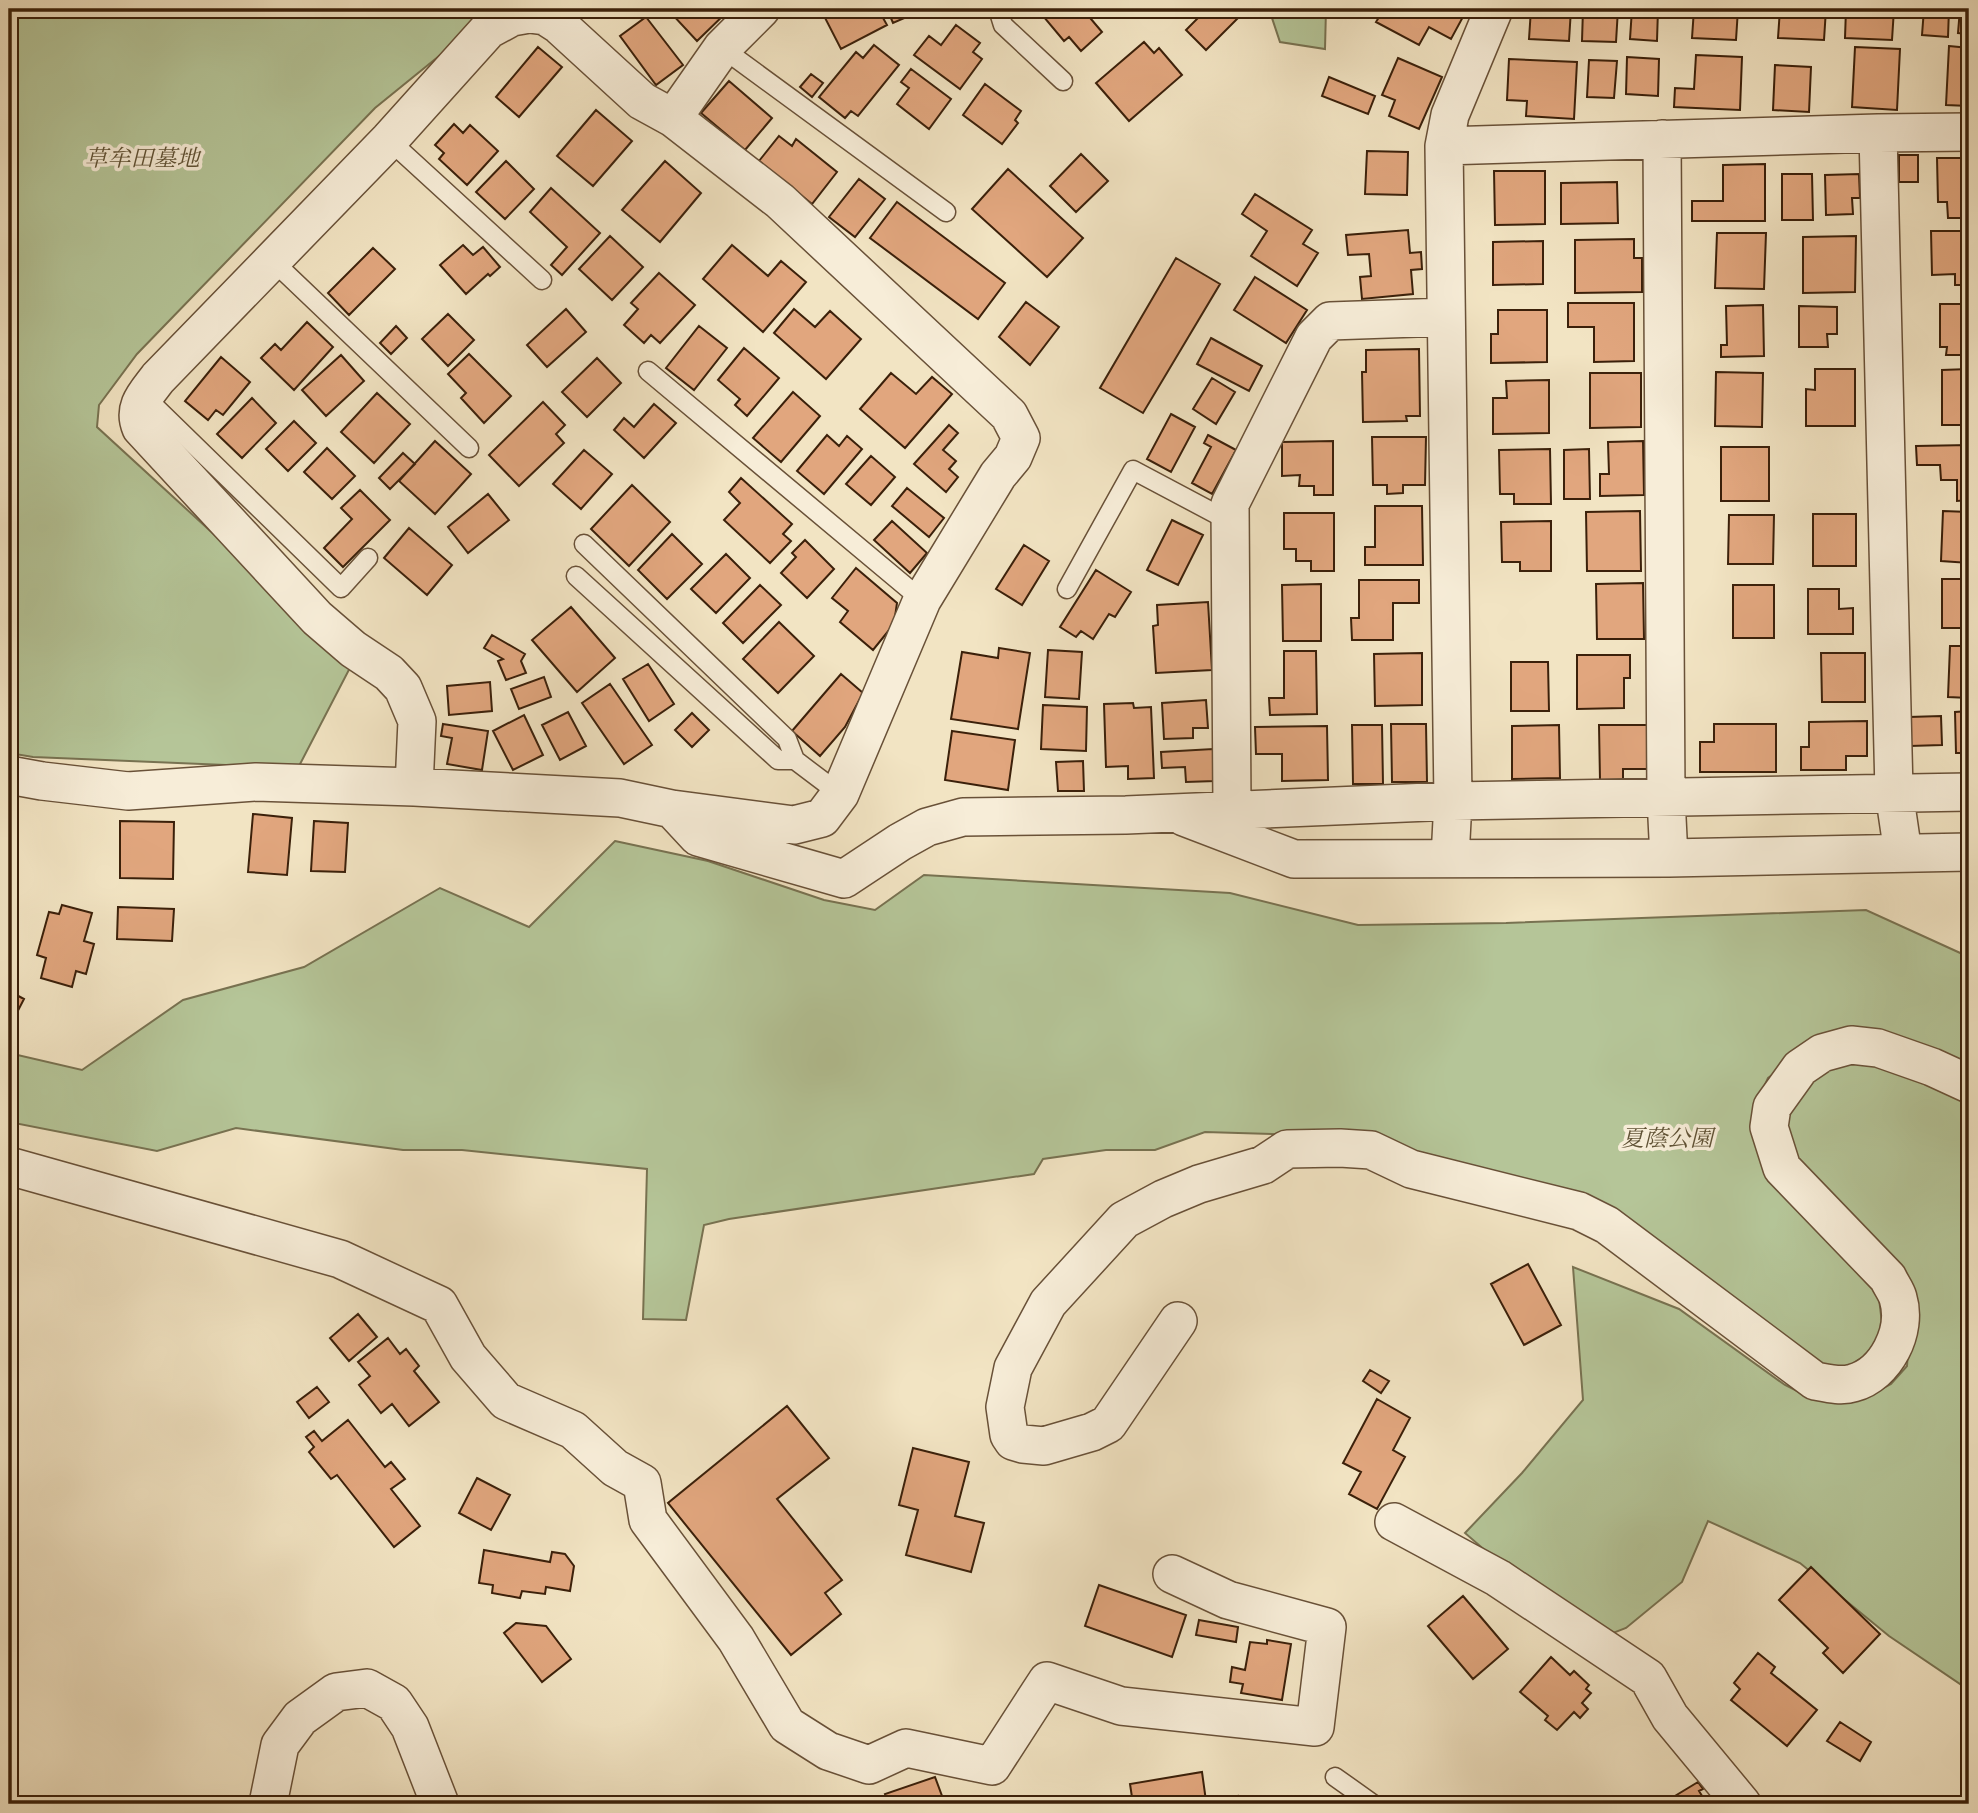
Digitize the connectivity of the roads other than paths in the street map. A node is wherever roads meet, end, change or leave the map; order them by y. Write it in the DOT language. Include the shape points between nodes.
graph roads {
  1 [pos="761,9"];
  2 [pos="998,9"];
  3 [pos="1494,9"];
  4 [pos="722,48"];
  5 [pos="1063,80"];
  6 [pos="673,118"];
  7 [pos="1969,132"];
  8 [pos="1878,133"];
  9 [pos="1662,139"];
  10 [pos="389,140"];
  11 [pos="1444,146"];
  12 [pos="946,212"];
  13 [pos="273,261"];
  14 [pos="542,280"];
  15 [pos="1446,317"];
  16 [pos="648,370"];
  17 [pos="144,396"];
  18 [pos="469,448"];
  19 [pos="1231,522"];
  20 [pos="584,544"];
  21 [pos="368,558"];
  22 [pos="576,576"];
  23 [pos="1067,589"];
  24 [pos="922,600"];
  25 [pos="795,760"];
  26 [pos="9,775"];
  27 [pos="414,787"];
  28 [pos="1894,792"];
  29 [pos="1969,792"];
  30 [pos="840,794"];
  31 [pos="1666,798"];
  32 [pos="1453,801"];
  33 [pos="671,809"];
  34 [pos="1232,809"];
  35 [pos="1171,813"];
  36 [pos="1969,852"];
  37 [pos="1903,853"];
  38 [pos="1450,858"];
  39 [pos="1669,858"];
  40 [pos="1969,1084"];
  41 [pos="9,1166"];
  42 [pos="1178,1321"];
  43 [pos="1394,1522"];
  44 [pos="1172,1574"];
  45 [pos="1335,1777"];
  46 [pos="268,1804"];
  47 [pos="440,1804"];
  48 [pos="1373,1804"];
  49 [pos="1742,1804"];
  1 -- 4 [label="street"];
  2 -- 5 [label="lane" via="1003,25"];
  3 -- 11 [label="street" via="1450,115"];
  4 -- 6 [label="street"];
  4 -- 12 [label="lane"];
  6 -- 10 [label="street" via="642,101 559,25 529,13 498,22 488,30"];
  6 -- 24 [label="street" via="780,201 1009,415 1021,438"];
  7 -- 8 [label="street"];
  8 -- 9 [label="street"];
  8 -- 28 [label="street"];
  9 -- 11 [label="street"];
  9 -- 31 [label="street"];
  10 -- 13 [label="street"];
  10 -- 14 [label="lane"];
  11 -- 15 [label="street"];
  13 -- 17 [label="street"];
  13 -- 18 [label="lane"];
  15 -- 19 [label="street" via="1330,321 1314,337 1230,504"];
  15 -- 32 [label="street"];
  16 -- 24 [label="lane"];
  17 -- 21 [label="lane" via="341,588"];
  17 -- 27 [label="street" via="136,418 141,428 317,618 403,688 417,721"];
  19 -- 23 [label="lane" via="1133,470"];
  19 -- 34 [label="street"];
  20 -- 25 [label="lane" via="787,740"];
  22 -- 25 [label="lane" via="778,760"];
  24 -- 30 [label="street"];
  25 -- 30 [label="lane"];
  26 -- 27 [label="street" via="128,791 256,782"];
  27 -- 33 [label="street" via="620,798"];
  28 -- 29 [label="street"];
  28 -- 31 [label="street"];
  28 -- 37 [label="street"];
  30 -- 33 [label="street" via="822,818 794,825"];
  31 -- 32 [label="street"];
  31 -- 39 [label="street"];
  32 -- 34 [label="street"];
  32 -- 38 [label="street"];
  33 -- 35 [label="street" via="698,837 844,879 918,832 962,817"];
  34 -- 35 [label="street"];
  35 -- 38 [label="street" via="1294,859"];
  36 -- 37 [label="street"];
  37 -- 39 [label="street"];
  38 -- 39 [label="street"];
  40 -- 42 [label="street" via="1878,1048 1851,1045 1822,1053 1800,1068 1773,1107 1769,1127 1782,1168 1888,1278 1899,1300 1899,1326 1891,1352 1875,1372 1853,1384 1815,1381 1607,1225 1579,1211 1411,1168 1371,1150 1287,1149 1263,1165 1199,1184 1124,1220 1071,1275 1048,1303 1013,1368 1005,1407 1013,1441 1044,1446 1108,1424"];
  41 -- 44 [label="street" via="340,1259 439,1305 468,1357 506,1401 572,1430 615,1468 642,1483 648,1520 736,1639 787,1725 828,1751 869,1765 905,1748 992,1766 1047,1681 1121,1706 1315,1727 1327,1627 1227,1600"];
  43 -- 49 [label="street" via="1498,1578 1648,1678 1670,1717"];
  45 -- 48 [label="lane"];
  46 -- 47 [label="street" via="280,1745 300,1718 336,1692 367,1688 394,1703 410,1727"];
}
